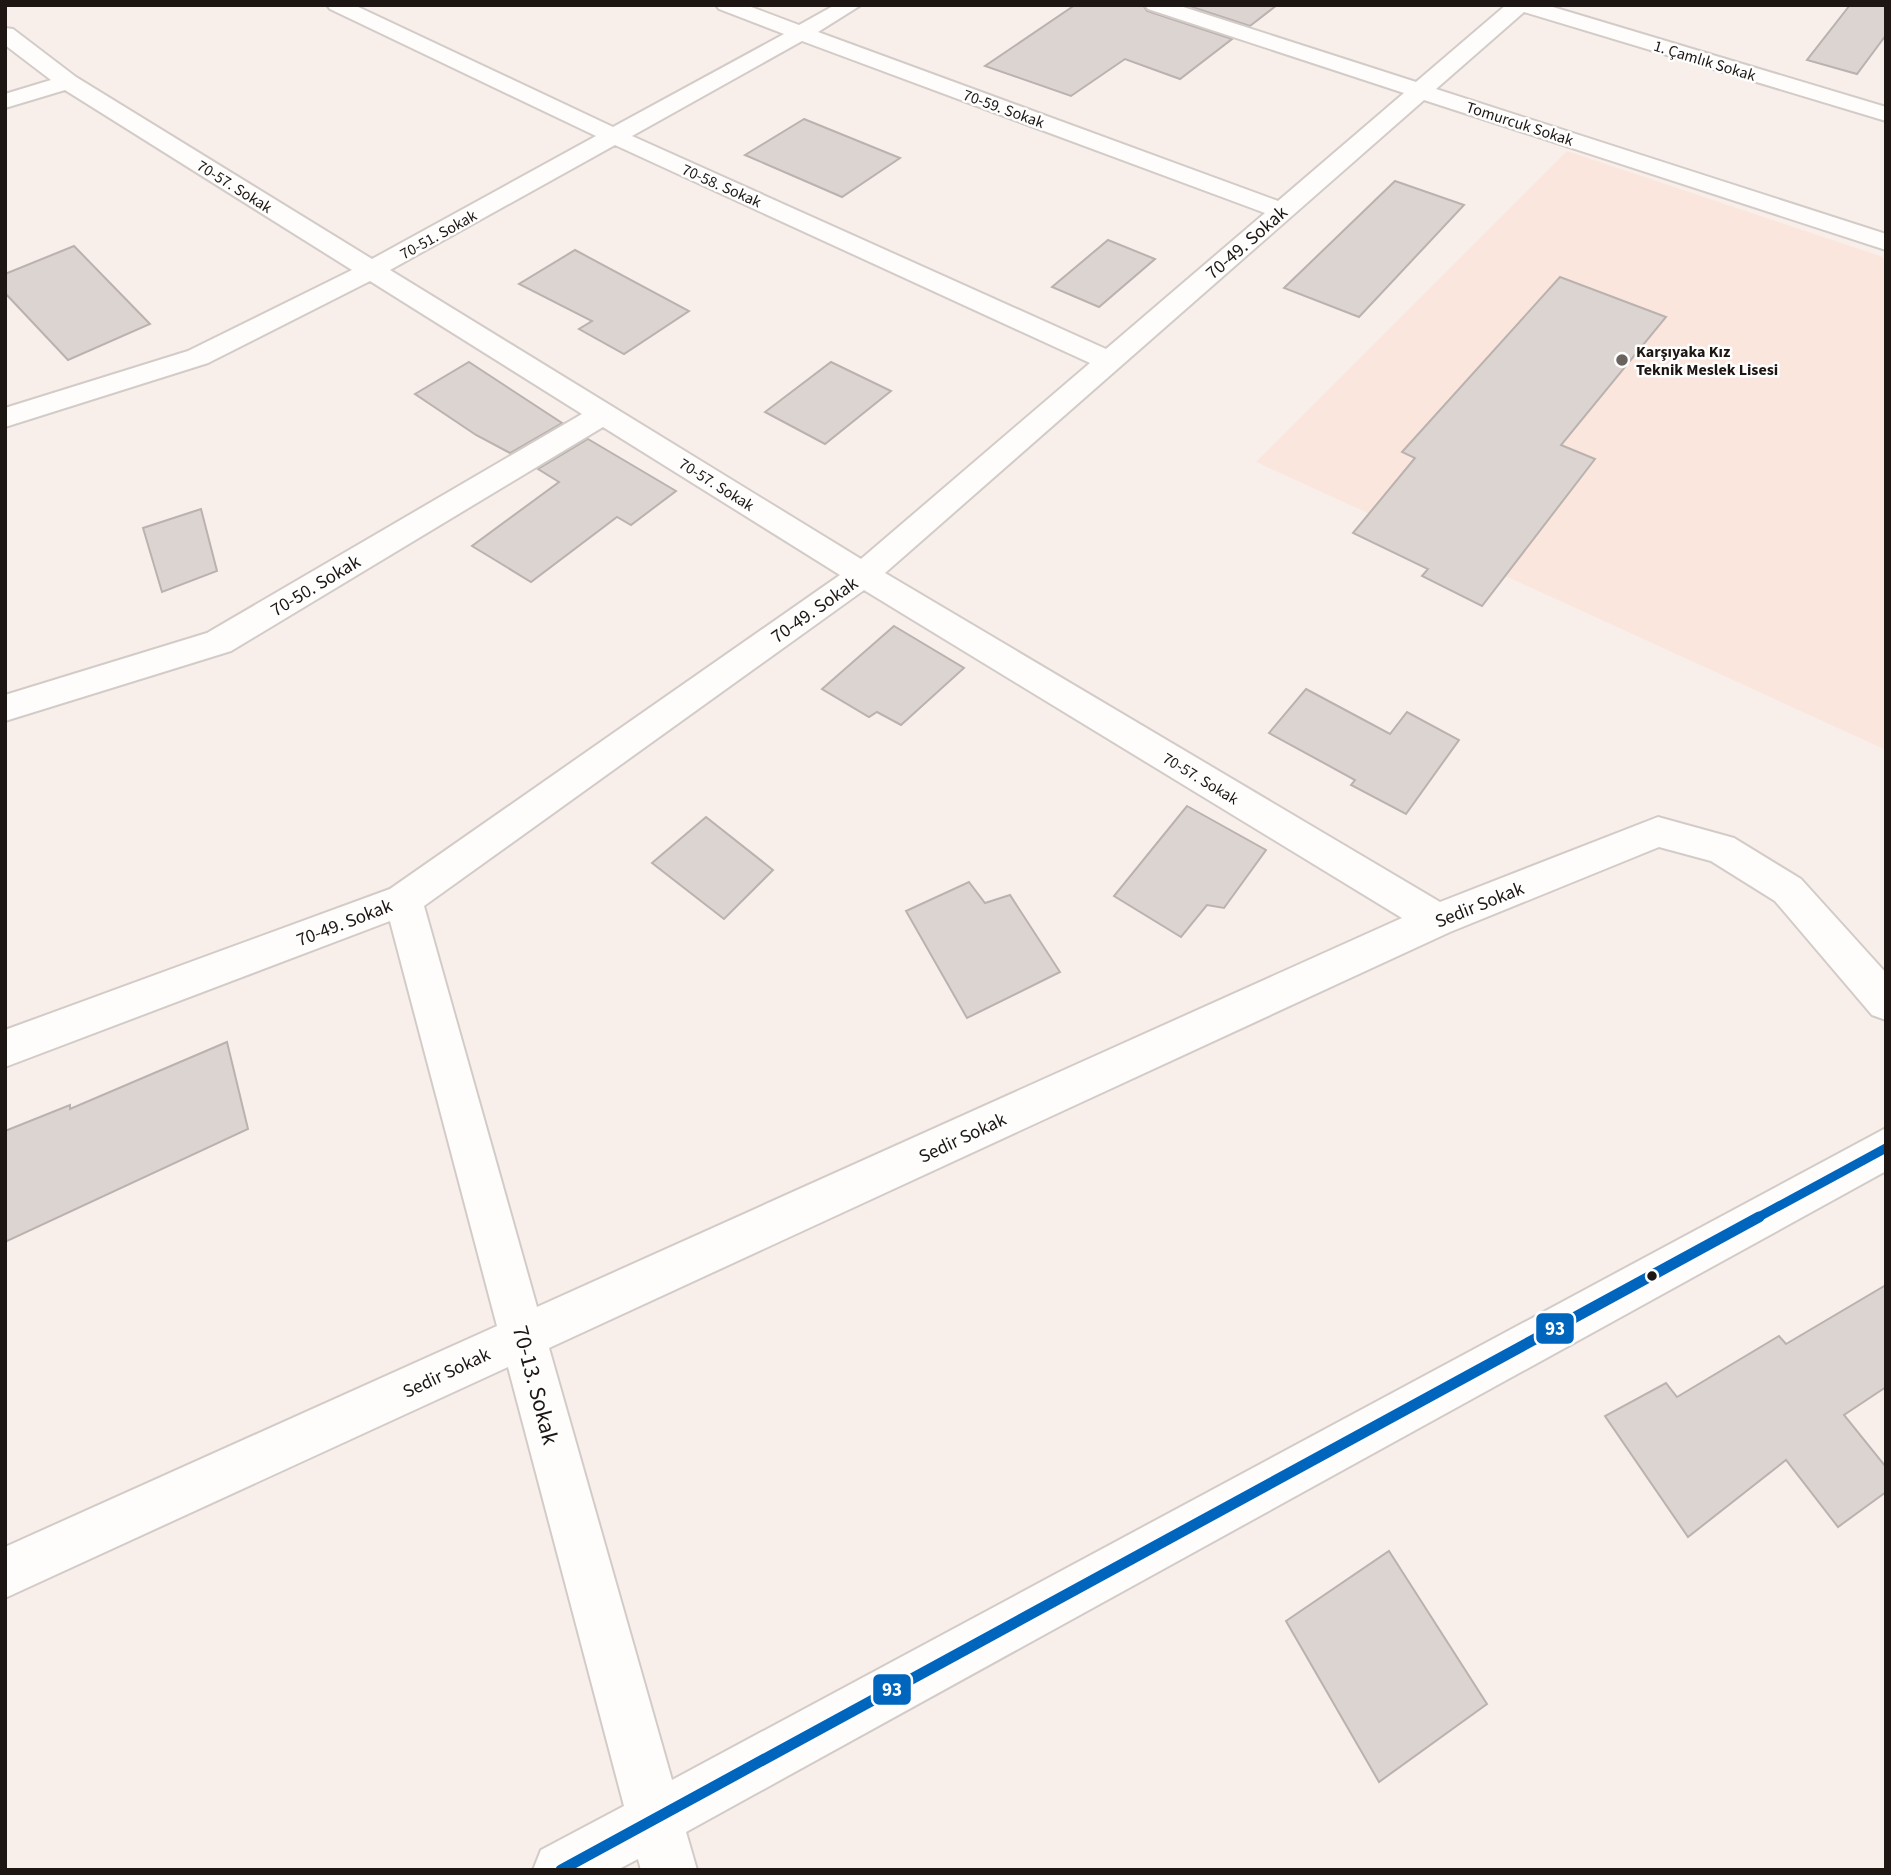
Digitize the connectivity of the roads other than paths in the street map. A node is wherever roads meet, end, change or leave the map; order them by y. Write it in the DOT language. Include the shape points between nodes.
graph roads {
  1 [pos="337,5"];
  2 [pos="726,5"];
  3 [pos="851,5"];
  4 [pos="1155,5"];
  5 [pos="1521,5"];
  6 [pos="801,33"];
  7 [pos="5,34"];
  8 [pos="68,82"];
  9 [pos="1420,91"];
  10 [pos="5,101"];
  11 [pos="1886,114"];
  12 [pos="614,136"];
  13 [pos="1283,211"];
  14 [pos="1886,242"];
  15 [pos="372,271"];
  16 [pos="1109,361"];
  17 [pos="603,414"];
  18 [pos="5,418"];
  19 [pos="863,575"];
  20 [pos="5,708"];
  21 [pos="403,900"];
  22 [pos="1437,920"];
  23 [pos="1886,1002"];
  24 [pos="5,1049"];
  25 [pos="1886,1148"];
  26 [pos="522,1337"];
  27 [pos="5,1573"];
  28 [pos="655,1818"];
  29 [pos="561,1870"];
  30 [pos="669,1870"];
  1 -- 12 [label="street, 70-58. Sokak"];
  2 -- 6 [label="street, 70-59. Sokak"];
  3 -- 6 [label="street, 70-51. Sokak"];
  4 -- 9 [label="street, Tomurcuk Sokak"];
  5 -- 9 [label="street, 70-49. Sokak"];
  5 -- 11 [label="street, 1. Çamlık Sokak"];
  6 -- 12 [label="street, 70-51. Sokak"];
  6 -- 13 [label="street, 70-59. Sokak"];
  7 -- 8 [label="street, 70-57. Sokak"];
  8 -- 10 [label="street"];
  8 -- 15 [label="street, 70-57. Sokak"];
  9 -- 13 [label="street, 70-49. Sokak"];
  9 -- 14 [label="street, Tomurcuk Sokak"];
  12 -- 15 [label="street, 70-51. Sokak"];
  12 -- 16 [label="street, 70-58. Sokak"];
  13 -- 16 [label="street, 70-49. Sokak"];
  15 -- 17 [label="street, 70-57. Sokak"];
  15 -- 18 [label="street, 70-51. Sokak" via="198,357"];
  16 -- 19 [label="street, 70-49. Sokak"];
  17 -- 19 [label="street, 70-57. Sokak"];
  17 -- 20 [label="street, 70-50. Sokak" via="219,642"];
  19 -- 21 [label="street, 70-49. Sokak"];
  19 -- 22 [label="street, 70-57. Sokak"];
  21 -- 24 [label="street, 70-49. Sokak"];
  21 -- 26 [label="street, 70-13. Sokak"];
  22 -- 23 [label="street, Sedir Sokak" via="1658,832 1721,849 1788,890"];
  22 -- 26 [label="street, Sedir Sokak"];
  25 -- 28 [label="street"];
  26 -- 27 [label="street, Sedir Sokak"];
  26 -- 28 [label="street, 70-13. Sokak"];
  28 -- 29 [label="street"];
  28 -- 30 [label="street, 70-13. Sokak"];
}
